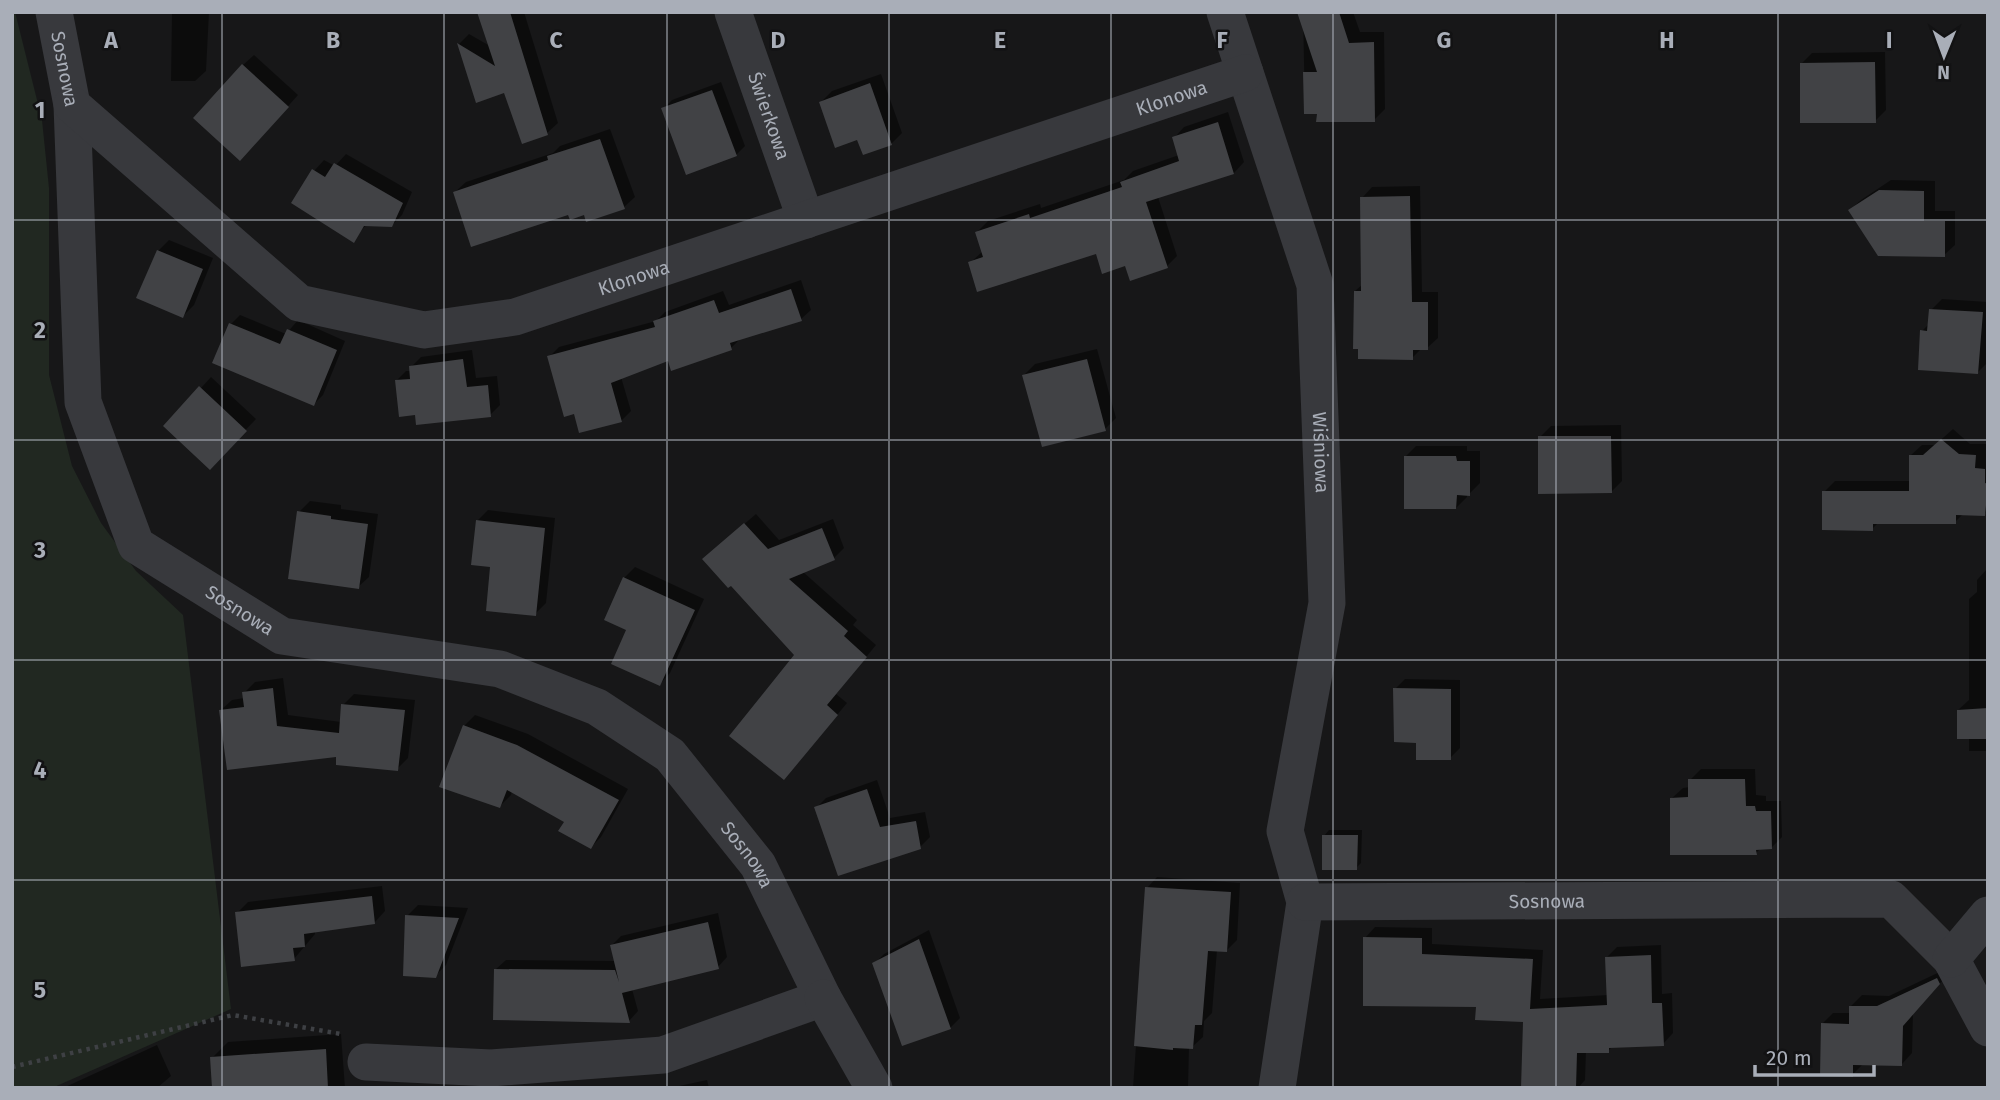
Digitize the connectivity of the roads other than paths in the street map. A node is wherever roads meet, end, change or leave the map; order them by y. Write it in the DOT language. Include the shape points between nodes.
graph roads {
  1 [pos="54,12"];
  2 [pos="733,12"];
  3 [pos="1225,12"];
  4 [pos="1245,73"];
  5 [pos="72,105"];
  6 [pos="806,220"];
  7 [pos="1305,902"];
  8 [pos="1988,915"];
  9 [pos="1951,959"];
  10 [pos="823,998"];
  11 [pos="1988,1028"];
  12 [pos="366,1062"];
  13 [pos="874,1088"];
  14 [pos="1277,1088"];
  1 -- 5 [label="street, Sosnowa"];
  2 -- 6 [label="street, Świerkowa"];
  3 -- 4 [label="street, Wiśniowa"];
  4 -- 6 [label="street, Klonowa"];
  4 -- 7 [label="street, Wiśniowa" via="1315,285 1327,603 1285,831"];
  5 -- 6 [label="street, Klonowa" via="299,303 424,330 515,317"];
  5 -- 10 [label="street, Sosnowa" via="83,402 136,545 282,636 500,670 597,707 660,748 758,865"];
  7 -- 9 [label="street, Sosnowa" via="1891,899"];
  7 -- 14 [label="street"];
  8 -- 9 [label="street"];
  9 -- 11 [label="street, Sosnowa"];
  10 -- 12 [label="street" via="663,1055 491,1068"];
  10 -- 13 [label="street, Sosnowa"];
}
